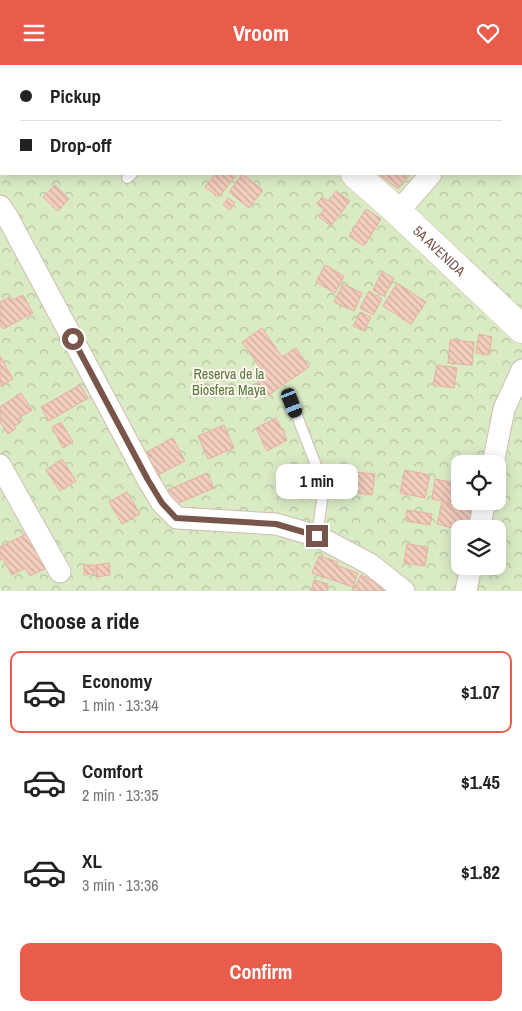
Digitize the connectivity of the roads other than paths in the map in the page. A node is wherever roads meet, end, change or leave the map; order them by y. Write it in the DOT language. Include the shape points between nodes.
graph roads {
  1 [pos="357,175"];
  2 [pos="430,175"];
  3 [pos="0,206"];
  4 [pos="398,212"];
  5 [pos="522,329"];
  6 [pos="522,370"];
  7 [pos="292,403"];
  8 [pos="495,455"];
  9 [pos="0,465"];
  10 [pos="317,536"];
  11 [pos="60,572"];
  12 [pos="469,575"];
  13 [pos="404,591"];
  14 [pos="466,591"];
  1 -- 4 [label="street, 5A AVENIDA"];
  2 -- 4 [label="street"];
  3 -- 10 [label="street" via="143,471 162,503 176,518 276,524"];
  4 -- 5 [label="street, 5A AVENIDA"];
  6 -- 8 [label="street" via="504,409"];
  7 -- 10 [label="lane" via="324,486"];
  9 -- 11 [label="street"];
  10 -- 13 [label="street" via="370,565"];
  12 -- 14 [label="street"];
}
